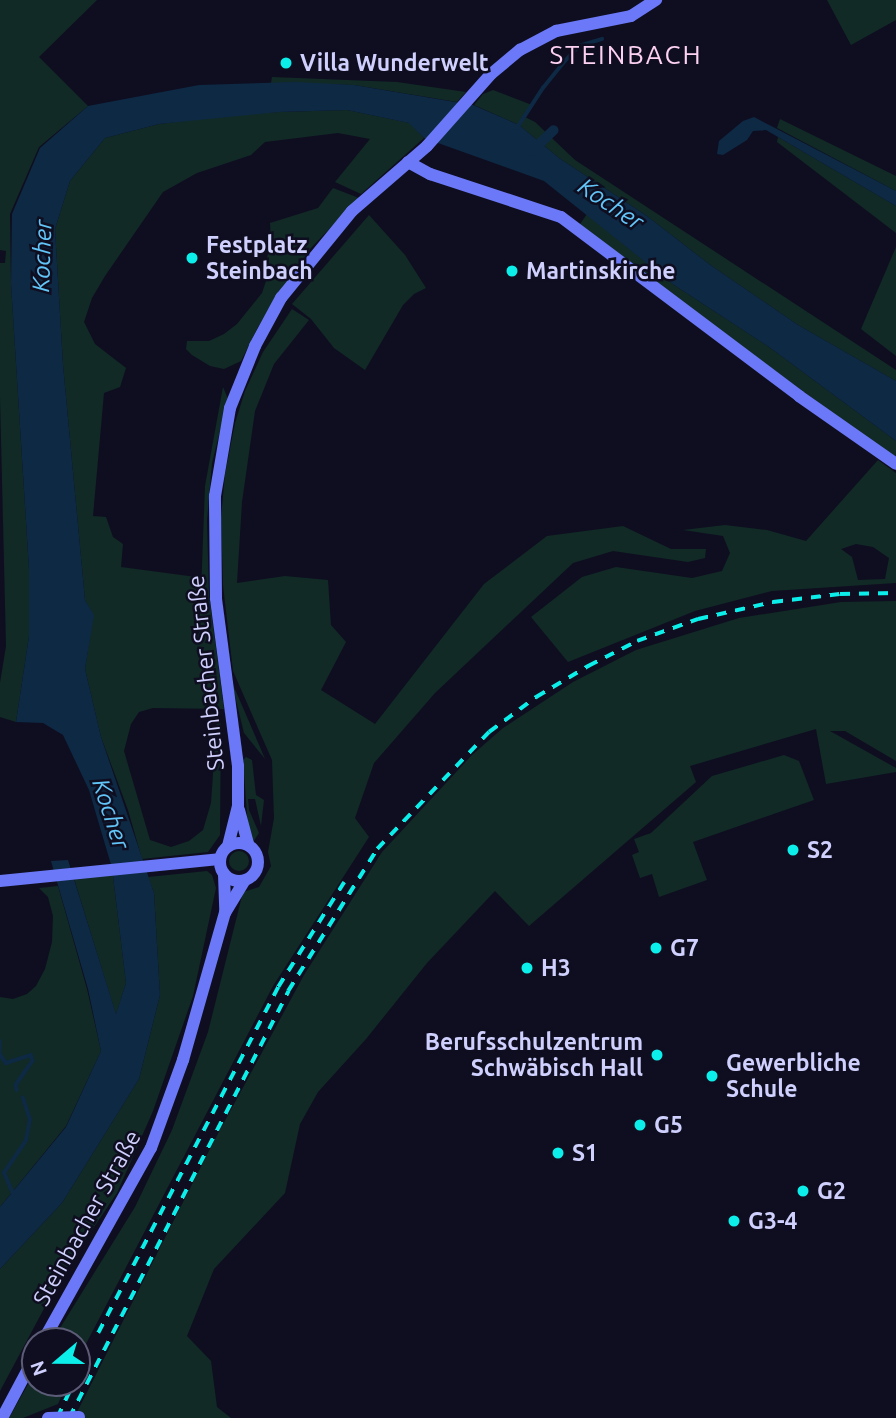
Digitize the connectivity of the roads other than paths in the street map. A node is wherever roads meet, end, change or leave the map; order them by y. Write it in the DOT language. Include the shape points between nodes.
graph roads {
  1 [pos="656,0"];
  2 [pos="408,162"];
  3 [pos="896,464"];
  4 [pos="237,806"];
  5 [pos="248,844"];
  6 [pos="228,846"];
  7 [pos="219,859"];
  8 [pos="224,874"];
  9 [pos="0,881"];
  10 [pos="244,881"];
  11 [pos="225,913"];
  12 [pos="51,1327"];
  13 [pos="21,1382"];
  14 [pos="79,1417"];
  15 [pos="2,1418"];
  16 [pos="48,1418"];
  1 -- 2 [label="main road, Steinbacher Straße" via="631,16 537,38 476,91"];
  2 -- 3 [label="main road" via="430,174 561,217"];
  2 -- 4 [label="main road, Steinbacher Straße" via="352,211 281,298 230,408 215,496 216,598 238,766"];
  4 -- 5 [label="main road, Steinbacher Straße"];
  4 -- 6 [label="main road, Steinbacher Straße"];
  5 -- 6 [label="main road"];
  5 -- 10 [label="main road" via="256,851 258,863 254,874"];
  6 -- 7 [label="main road"];
  7 -- 8 [label="main road"];
  7 -- 9 [label="main road"];
  8 -- 10 [label="main road"];
  8 -- 11 [label="main road, Steinbacher Straße"];
  10 -- 11 [label="main road, Steinbacher Straße"];
  11 -- 12 [label="main road, Steinbacher Straße" via="183,1060 151,1148"];
  13 -- 15 [label="main road"];
  14 -- 16 [label="main road, bridge"];
}
